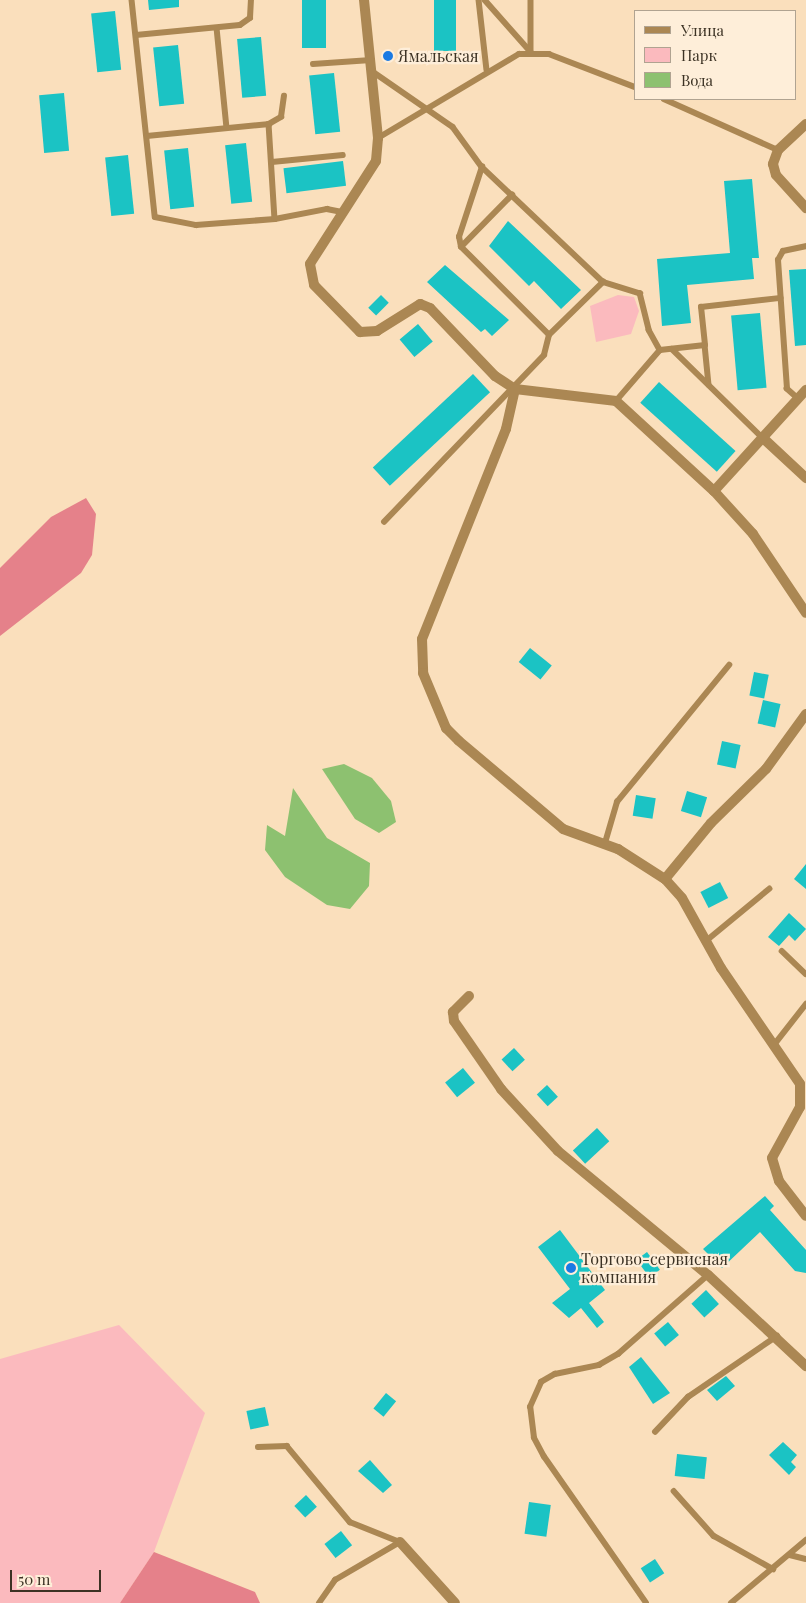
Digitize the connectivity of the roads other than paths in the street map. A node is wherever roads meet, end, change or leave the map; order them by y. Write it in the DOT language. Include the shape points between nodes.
graph roads {
  1 [pos="132,0"];
  2 [pos="250,0"];
  3 [pos="364,0"];
  4 [pos="479,0"];
  5 [pos="485,0"];
  6 [pos="530,0"];
  7 [pos="217,28"];
  8 [pos="136,35"];
  9 [pos="531,52"];
  10 [pos="313,64"];
  11 [pos="372,65"];
  12 [pos="487,70"];
  13 [pos="634,87"];
  14 [pos="284,96"];
  15 [pos="666,100"];
  16 [pos="429,108"];
  17 [pos="269,124"];
  18 [pos="806,124"];
  19 [pos="227,128"];
  20 [pos="147,136"];
  21 [pos="378,138"];
  22 [pos="778,150"];
  23 [pos="343,155"];
  24 [pos="272,162"];
  25 [pos="482,167"];
  26 [pos="512,195"];
  27 [pos="806,208"];
  28 [pos="342,212"];
  29 [pos="275,219"];
  30 [pos="806,246"];
  31 [pos="461,247"];
  32 [pos="603,282"];
  33 [pos="780,298"];
  34 [pos="549,335"];
  35 [pos="705,345"];
  36 [pos="672,349"];
  37 [pos="660,350"];
  38 [pos="709,386"];
  39 [pos="515,389"];
  40 [pos="806,390"];
  41 [pos="798,398"];
  42 [pos="616,401"];
  43 [pos="763,438"];
  44 [pos="806,478"];
  45 [pos="714,491"];
  46 [pos="384,522"];
  47 [pos="806,613"];
  48 [pos="728,665"];
  49 [pos="806,714"];
  50 [pos="605,843"];
  51 [pos="665,879"];
  52 [pos="768,889"];
  53 [pos="706,941"];
  54 [pos="782,951"];
  55 [pos="806,974"];
  56 [pos="468,996"];
  57 [pos="806,1004"];
  58 [pos="774,1045"];
  59 [pos="806,1216"];
  60 [pos="708,1275"];
  61 [pos="777,1336"];
  62 [pos="806,1366"];
  63 [pos="655,1432"];
  64 [pos="258,1447"];
  65 [pos="674,1491"];
  66 [pos="806,1540"];
  67 [pos="400,1542"];
  68 [pos="790,1555"];
  69 [pos="806,1560"];
  70 [pos="773,1569"];
  71 [pos="318,1603"];
  72 [pos="456,1603"];
  73 [pos="646,1603"];
  74 [pos="731,1603"];
  1 -- 8 [label="lane"];
  2 -- 7 [label="lane" via="246,22"];
  3 -- 11 [label="street"];
  4 -- 12 [label="lane"];
  5 -- 9 [label="lane"];
  6 -- 9 [label="lane"];
  7 -- 8 [label="lane"];
  7 -- 19 [label="lane"];
  8 -- 20 [label="lane"];
  9 -- 12 [label="lane"];
  9 -- 13 [label="lane" via="569,60"];
  10 -- 11 [label="lane"];
  11 -- 16 [label="lane"];
  11 -- 21 [label="street"];
  12 -- 16 [label="lane"];
  14 -- 17 [label="lane" via="282,117"];
  15 -- 22 [label="lane"];
  16 -- 21 [label="lane"];
  16 -- 25 [label="lane" via="453,127"];
  17 -- 19 [label="lane"];
  17 -- 24 [label="lane"];
  18 -- 22 [label="street"];
  19 -- 20 [label="lane"];
  20 -- 29 [label="lane" via="155,217 196,225"];
  21 -- 28 [label="street" via="372,170"];
  22 -- 27 [label="street" via="776,175"];
  23 -- 24 [label="lane"];
  24 -- 29 [label="lane"];
  25 -- 26 [label="lane"];
  25 -- 31 [label="lane" via="459,237"];
  26 -- 31 [label="lane"];
  26 -- 32 [label="lane"];
  28 -- 29 [label="lane" via="328,208"];
  28 -- 39 [label="street" via="310,264 310,276 353,326 368,334 420,304 430,308 494,376"];
  30 -- 33 [label="lane" via="783,251 778,260"];
  31 -- 34 [label="lane"];
  32 -- 34 [label="lane"];
  32 -- 37 [label="lane" via="640,293 649,330"];
  33 -- 35 [label="lane" via="701,307"];
  33 -- 41 [label="lane" via="787,389"];
  34 -- 39 [label="lane" via="544,355"];
  35 -- 36 [label="lane"];
  35 -- 38 [label="lane"];
  36 -- 37 [label="lane"];
  36 -- 38 [label="lane"];
  37 -- 42 [label="lane"];
  38 -- 43 [label="lane"];
  39 -- 42 [label="street"];
  39 -- 46 [label="lane"];
  39 -- 50 [label="street" via="506,429 422,638 423,673 446,728 459,741 563,828"];
  40 -- 41 [label="street"];
  41 -- 43 [label="street"];
  42 -- 45 [label="street"];
  43 -- 44 [label="street"];
  43 -- 45 [label="street"];
  45 -- 47 [label="street" via="753,534"];
  48 -- 50 [label="lane" via="616,802"];
  49 -- 51 [label="street" via="766,768 711,823"];
  50 -- 51 [label="street"];
  51 -- 53 [label="street" via="682,898"];
  52 -- 53 [label="lane"];
  53 -- 58 [label="street"];
  54 -- 55 [label="lane"];
  56 -- 60 [label="street" via="453,1012 454,1021 501,1089 581,1172"];
  57 -- 58 [label="lane"];
  58 -- 59 [label="street" via="803,1091 792,1123 774,1149 773,1164 779,1181"];
  60 -- 61 [label="street"];
  60 -- 73 [label="lane" via="618,1354 599,1365 556,1374 541,1382 530,1407 534,1438 547,1463"];
  61 -- 62 [label="street"];
  61 -- 63 [label="lane" via="688,1398"];
  64 -- 67 [label="lane" via="287,1446 350,1522"];
  65 -- 70 [label="lane" via="714,1536"];
  66 -- 68 [label="lane"];
  67 -- 71 [label="lane" via="348,1570 324,1592"];
  67 -- 72 [label="street"];
  68 -- 69 [label="lane"];
  68 -- 70 [label="lane"];
  70 -- 74 [label="lane"];
}
